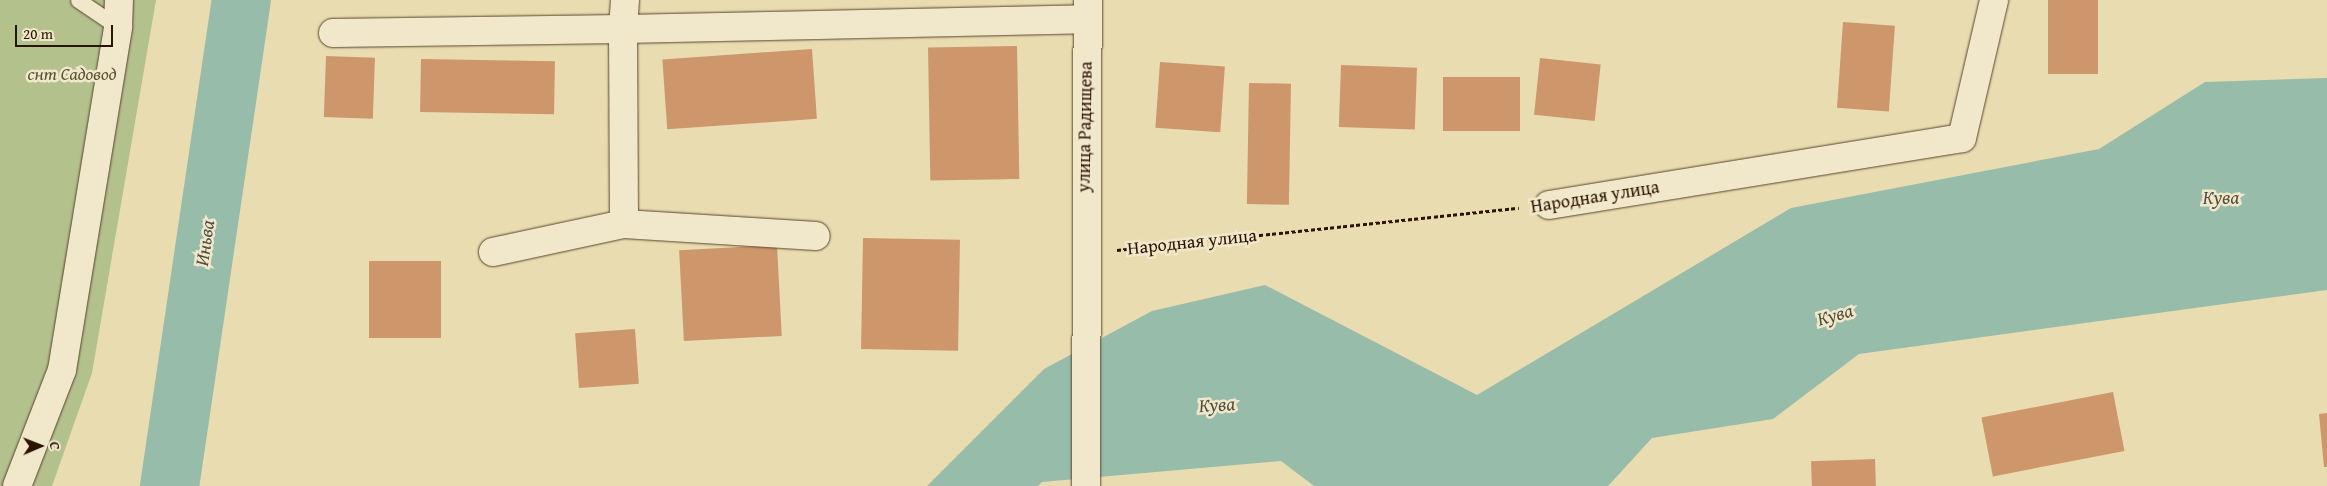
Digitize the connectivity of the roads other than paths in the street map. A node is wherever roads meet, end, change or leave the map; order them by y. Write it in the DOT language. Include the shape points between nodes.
graph roads {
  1 [pos="78,0"];
  2 [pos="118,0"];
  3 [pos="625,0"];
  4 [pos="1994,0"];
  5 [pos="1087,10"];
  6 [pos="118,27"];
  7 [pos="623,29"];
  8 [pos="333,33"];
  9 [pos="1549,205"];
  10 [pos="624,224"];
  11 [pos="816,236"];
  12 [pos="493,252"];
  13 [pos="17,486"];
  14 [pos="1086,486"];
  1 -- 6 [label="lane"];
  2 -- 6 [label="street"];
  3 -- 7 [label="street"];
  4 -- 9 [label="street, Народная улица" via="1962,138"];
  5 -- 7 [label="street"];
  5 -- 14 [label="street, улица Радищева"];
  6 -- 13 [label="street" via="62,370"];
  7 -- 8 [label="street"];
  7 -- 10 [label="street"];
  10 -- 11 [label="street"];
  10 -- 12 [label="street"];
}
